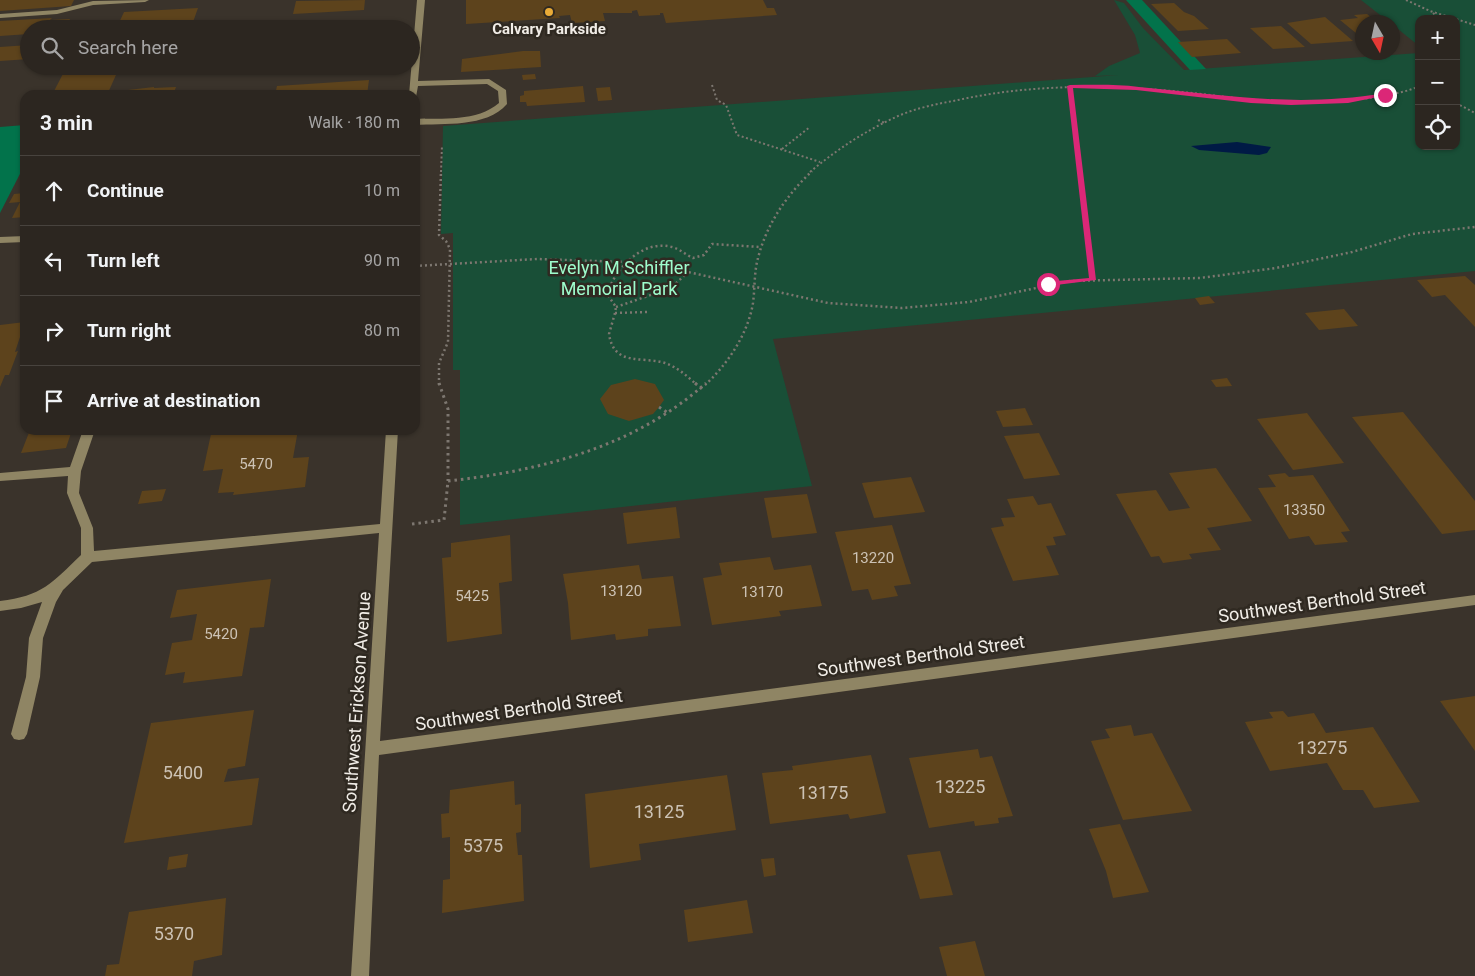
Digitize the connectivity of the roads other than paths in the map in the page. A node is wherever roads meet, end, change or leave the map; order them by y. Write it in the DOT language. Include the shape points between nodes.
graph roads {
  1 [pos="145,0"];
  2 [pos="421,0"];
  3 [pos="113,1"];
  4 [pos="0,16"];
  5 [pos="419,20"];
  6 [pos="415,75"];
  7 [pos="414,84"];
  8 [pos="413,90"];
  9 [pos="420,122"];
  10 [pos="20,239"];
  11 [pos="0,240"];
  12 [pos="87,435"];
  13 [pos="392,435"];
  14 [pos="75,471"];
  15 [pos="0,477"];
  16 [pos="386,528"];
  17 [pos="88,557"];
  18 [pos="58,586"];
  19 [pos="1475,600"];
  20 [pos="0,606"];
  21 [pos="19,734"];
  22 [pos="372,749"];
  23 [pos="360,976"];
  1 -- 3 [label="street"];
  2 -- 5 [label="street"];
  3 -- 4 [label="street" via="57,12"];
  6 -- 7 [label="street"];
  7 -- 8 [label="street"];
  7 -- 9 [label="street" via="489,81 502,90 504,104 497,112 478,117"];
  10 -- 11 [label="street"];
  12 -- 14 [label="street"];
  13 -- 16 [label="street, Southwest Erickson Avenue"];
  14 -- 15 [label="street"];
  14 -- 17 [label="street" via="73,493 87,528"];
  16 -- 17 [label="street"];
  16 -- 22 [label="street, Southwest Erickson Avenue"];
  17 -- 18 [label="street"];
  18 -- 20 [label="street" via="42,597 22,604"];
  18 -- 21 [label="street" via="36,638 33,676"];
  19 -- 22 [label="street, Southwest Berthold Street"];
  22 -- 23 [label="street, Southwest Erickson Avenue"];
}
